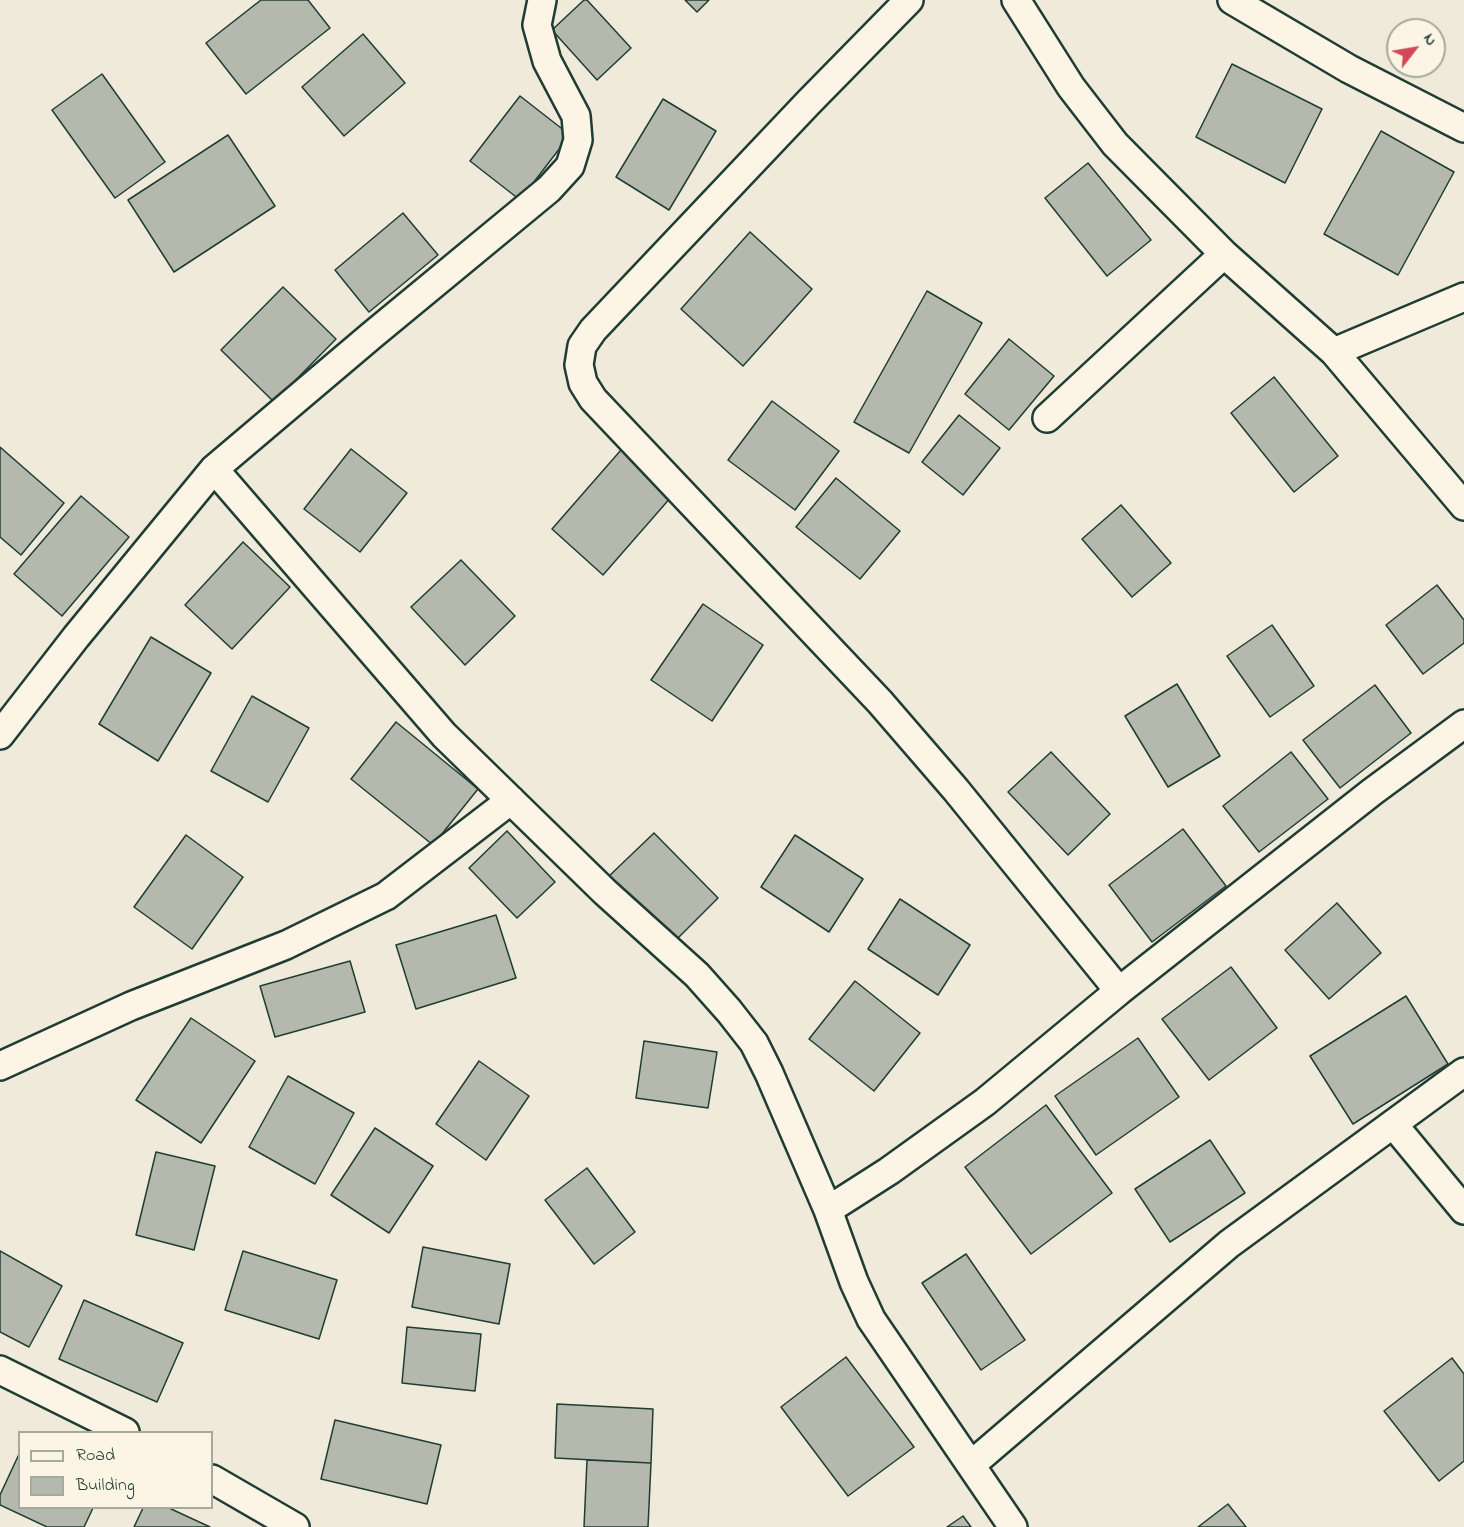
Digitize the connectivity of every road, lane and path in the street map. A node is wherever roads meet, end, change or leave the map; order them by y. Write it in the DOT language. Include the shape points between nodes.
graph roads {
  1 [pos="542,0"];
  2 [pos="909,0"];
  3 [pos="1016,0"];
  4 [pos="1232,0"];
  5 [pos="1464,128"];
  6 [pos="1224,254"];
  7 [pos="1464,297"];
  8 [pos="1334,352"];
  9 [pos="1047,418"];
  10 [pos="214,469"];
  11 [pos="1464,506"];
  12 [pos="1464,724"];
  13 [pos="0,735"];
  14 [pos="511,800"];
  15 [pos="1119,991"];
  16 [pos="0,1066"];
  17 [pos="1464,1072"];
  18 [pos="1393,1124"];
  19 [pos="828,1210"];
  20 [pos="1464,1210"];
  21 [pos="0,1370"];
  22 [pos="123,1431"];
  23 [pos="970,1465"];
  24 [pos="213,1480"];
  25 [pos="295,1527"];
  26 [pos="1013,1527"];
  1 -- 10 [label="street" via="537,25 547,61 576,116 578,140 570,166 549,189"];
  2 -- 15 [label="street" via="593,330 582,346 579,365 583,383 593,399 880,702"];
  3 -- 6 [label="street" via="1071,87 1115,144"];
  4 -- 5 [label="street" via="1349,69"];
  6 -- 8 [label="street"];
  6 -- 9 [label="street"];
  7 -- 8 [label="street"];
  8 -- 11 [label="street"];
  10 -- 13 [label="street"];
  10 -- 14 [label="street" via="444,735"];
  12 -- 15 [label="street"];
  14 -- 16 [label="street" via="386,896 286,945 131,1005"];
  14 -- 19 [label="street" via="697,975 754,1043"];
  15 -- 19 [label="street" via="985,1102"];
  17 -- 18 [label="street"];
  18 -- 20 [label="street"];
  18 -- 23 [label="street" via="1229,1244"];
  19 -- 23 [label="street" via="871,1319"];
  21 -- 22 [label="street"];
  23 -- 26 [label="street"];
  24 -- 25 [label="street"];
}
